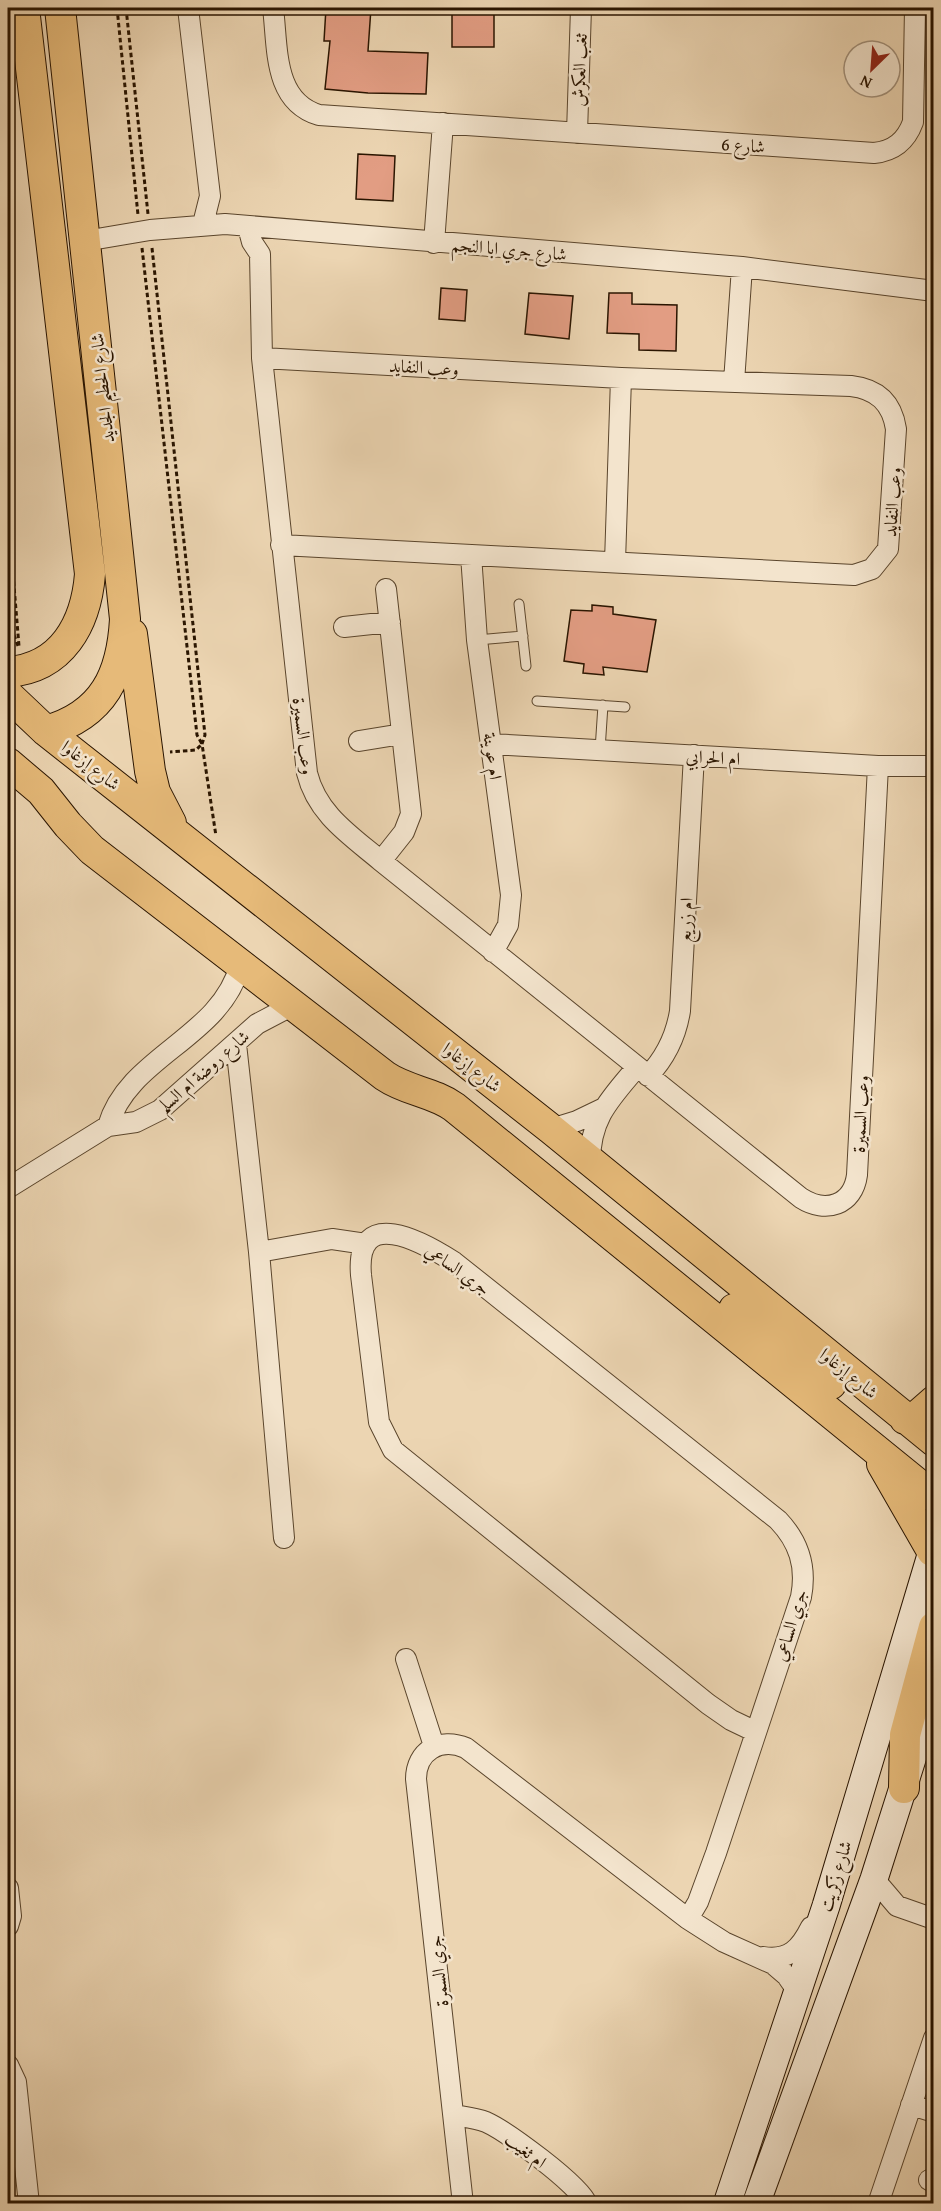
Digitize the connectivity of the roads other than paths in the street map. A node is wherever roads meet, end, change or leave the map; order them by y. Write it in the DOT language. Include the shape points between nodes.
graph roads {
  1 [pos="24,8"];
  2 [pos="60,8"];
  3 [pos="188,8"];
  4 [pos="273,8"];
  5 [pos="581,8"];
  6 [pos="915,8"];
  7 [pos="443,123"];
  8 [pos="577,133"];
  9 [pos="203,224"];
  10 [pos="248,227"];
  11 [pos="273,229"];
  12 [pos="86,241"];
  13 [pos="434,243"];
  14 [pos="260,254"];
  15 [pos="742,267"];
  16 [pos="933,291"];
  17 [pos="262,358"];
  18 [pos="621,378"];
  19 [pos="734,382"];
  20 [pos="281,545"];
  21 [pos="471,555"];
  22 [pos="615,562"];
  23 [pos="386,589"];
  24 [pos="124,594"];
  25 [pos="519,604"];
  26 [pos="390,622"];
  27 [pos="344,627"];
  28 [pos="523,636"];
  29 [pos="477,640"];
  30 [pos="13,661"];
  31 [pos="526,666"];
  32 [pos="8,695"];
  33 [pos="537,701"];
  34 [pos="603,705"];
  35 [pos="625,707"];
  36 [pos="8,718"];
  37 [pos="46,730"];
  38 [pos="402,734"];
  39 [pos="360,741"];
  40 [pos="492,744"];
  41 [pos="600,750"];
  42 [pos="694,755"];
  43 [pos="8,763"];
  44 [pos="878,766"];
  45 [pos="933,766"];
  46 [pos="178,832"];
  47 [pos="381,861"];
  48 [pos="494,952"];
  49 [pos="240,965"];
  50 [pos="295,1004"];
  51 [pos="236,1044"];
  52 [pos="642,1071"];
  53 [pos="602,1109"];
  54 [pos="108,1126"];
  55 [pos="551,1129"];
  56 [pos="590,1162"];
  57 [pos="8,1188"];
  58 [pos="366,1244"];
  59 [pos="259,1252"];
  60 [pos="666,1279"];
  61 [pos="933,1401"];
  62 [pos="905,1419"];
  63 [pos="933,1441"];
  64 [pos="873,1448"];
  65 [pos="933,1464"];
  66 [pos="933,1497"];
  67 [pos="284,1538"];
  68 [pos="933,1548"];
  69 [pos="933,1627"];
  70 [pos="406,1659"];
  71 [pos="933,1690"];
  72 [pos="756,1732"];
  73 [pos="434,1746"];
  74 [pos="904,1788"];
  75 [pos="874,1879"];
  76 [pos="8,1888"];
  77 [pos="826,1906"];
  78 [pos="897,1906"];
  79 [pos="861,1913"];
  80 [pos="688,1919"];
  81 [pos="933,1919"];
  82 [pos="8,1926"];
  83 [pos="763,1958"];
  84 [pos="798,1992"];
  85 [pos="933,2038"];
  86 [pos="8,2065"];
  87 [pos="911,2105"];
  88 [pos="933,2112"];
  89 [pos="454,2115"];
  90 [pos="16,2163"];
  91 [pos="29,2204"];
  92 [pos="464,2204"];
  93 [pos="587,2204"];
  94 [pos="727,2204"];
  95 [pos="756,2204"];
  96 [pos="878,2204"];
  1 -- 30 [label="main road, شارع الحطيم الجديد" via="90,574 88,601 68,640 35,666 24,670"];
  2 -- 12 [label="main road, شارع الحطيم الجديد"];
  3 -- 9 [label="street" via="210,196"];
  4 -- 7 [label="street, شارع 6" via="281,77 298,105 319,115"];
  5 -- 8 [label="street, ثغب العكرش"];
  6 -- 8 [label="street, شارع 6" via="913,122 903,141 885,152"];
  7 -- 8 [label="street, شارع 6"];
  7 -- 13 [label="street"];
  9 -- 10 [label="street, شارع جري ابا النجم"];
  9 -- 12 [label="street, شارع جري ابا النجم"];
  10 -- 11 [label="street, شارع جري ابا النجم"];
  10 -- 14 [label="street, وعب السميرة"];
  11 -- 13 [label="street, شارع جري ابا النجم"];
  11 -- 14 [label="street, وعب السميرة"];
  12 -- 24 [label="main road, شارع الحطيم الجديد"];
  13 -- 15 [label="street, شارع جري ابا النجم"];
  14 -- 17 [label="street, وعب السميرة"];
  15 -- 16 [label="street, شارع جري ابا النجم"];
  15 -- 19 [label="street"];
  17 -- 18 [label="street, وعب النفايد"];
  17 -- 20 [label="street, وعب السميرة"];
  18 -- 19 [label="street, وعب النفايد"];
  18 -- 22 [label="street"];
  19 -- 22 [label="street, وعب النفايد" via="863,387 883,398 896,429 890,541 884,556 872,569 854,575"];
  20 -- 21 [label="street, وعب النفايد"];
  20 -- 47 [label="street, وعب السميرة" via="310,784 330,817"];
  21 -- 22 [label="street, وعب النفايد"];
  21 -- 29 [label="street, ام عوينة"];
  23 -- 26 [label="street"];
  24 -- 37 [label="main road, شارع الحطيم الجديد" via="124,641 112,681 87,712"];
  24 -- 46 [label="main road" via="136,653 152,782 166,816"];
  25 -- 28 [label="lane"];
  26 -- 27 [label="street"];
  26 -- 38 [label="street"];
  28 -- 29 [label="lane"];
  28 -- 31 [label="lane"];
  29 -- 40 [label="street, ام عوينة"];
  32 -- 37 [label="main road, شارع إزغاوا"];
  33 -- 34 [label="lane"];
  34 -- 35 [label="lane"];
  34 -- 41 [label="lane"];
  36 -- 37 [label="main road"];
  37 -- 46 [label="main road, شارع إزغاوا"];
  38 -- 39 [label="street"];
  38 -- 47 [label="street" via="411,814 404,832"];
  40 -- 41 [label="street, ام الحرابي"];
  40 -- 48 [label="street, ام عوينة" via="512,906 508,925"];
  41 -- 42 [label="street, ام الحرابي"];
  42 -- 44 [label="street, ام الحرابي"];
  42 -- 52 [label="street, ام زريع" via="680,1011 673,1040 661,1060"];
  43 -- 49 [label="main road" via="41,791 93,849"];
  44 -- 45 [label="street, ام الحرابي"];
  44 -- 52 [label="street, وعب السميرة" via="857,1175 851,1193 837,1205 809,1204"];
  46 -- 55 [label="main road, شارع إزغاوا"];
  47 -- 48 [label="street, وعب السميرة"];
  48 -- 52 [label="street, وعب السميرة"];
  49 -- 50 [label="main road"];
  49 -- 54 [label="street, شارع روضة ام السلم" via="225,1001 126,1091 112,1111"];
  50 -- 51 [label="street, شارع روضة ام السلم" via="268,1016"];
  50 -- 60 [label="main road" via="396,1084 443,1099"];
  51 -- 54 [label="street, شارع روضة ام السلم" via="159,1110 136,1122"];
  51 -- 59 [label="street"];
  52 -- 53 [label="street"];
  53 -- 55 [label="street"];
  53 -- 56 [label="street" via="593,1129"];
  54 -- 57 [label="street, شارع روضة ام السلم"];
  55 -- 56 [label="main road, شارع إزغاوا"];
  56 -- 62 [label="main road, شارع إزغاوا"];
  58 -- 59 [label="street" via="332,1239"];
  58 -- 72 [label="street" via="360,1265 377,1411 382,1432 393,1450 708,1704"];
  58 -- 72 [label="street, جري الساعي" via="378,1235 398,1233 454,1262 786,1529 802,1561 803,1585"];
  59 -- 67 [label="street"];
  60 -- 64 [label="main road"];
  60 -- 65 [label="main road" via="726,1303"];
  61 -- 62 [label="main road" via="918,1415"];
  62 -- 63 [label="main road, شارع إزغاوا"];
  64 -- 66 [label="main road"];
  64 -- 68 [label="main road"];
  68 -- 77 [label="main road, شارع زكريت"];
  69 -- 74 [label="main road" via="905,1735"];
  70 -- 73 [label="street"];
  71 -- 74 [label="main road, شارع زكريت"];
  72 -- 80 [label="street, جري الساعي" via="708,1878"];
  73 -- 80 [label="street" via="450,1743 466,1748"];
  73 -- 89 [label="street, جري السمرة" via="422,1756 416,1779"];
  74 -- 75 [label="main road, شارع زكريت"];
  75 -- 78 [label="street"];
  75 -- 79 [label="main road, شارع زكريت"];
  76 -- 82 [label="street"];
  77 -- 83 [label="street" via="796,1951 782,1958"];
  77 -- 84 [label="main road, شارع زكريت"];
  78 -- 79 [label="street"];
  78 -- 81 [label="street"];
  79 -- 95 [label="main road, شارع زكريت"];
  80 -- 83 [label="street" via="724,1942"];
  83 -- 84 [label="street" via="782,1970"];
  84 -- 94 [label="main road, شارع زكريت"];
  85 -- 87 [label="street"];
  86 -- 90 [label="street" via="16,2082"];
  87 -- 88 [label="street"];
  87 -- 96 [label="street"];
  89 -- 92 [label="street, جري السمرة"];
  89 -- 93 [label="street, ام ثغيب" via="484,2122 511,2137 577,2189"];
  90 -- 91 [label="street"];
}
